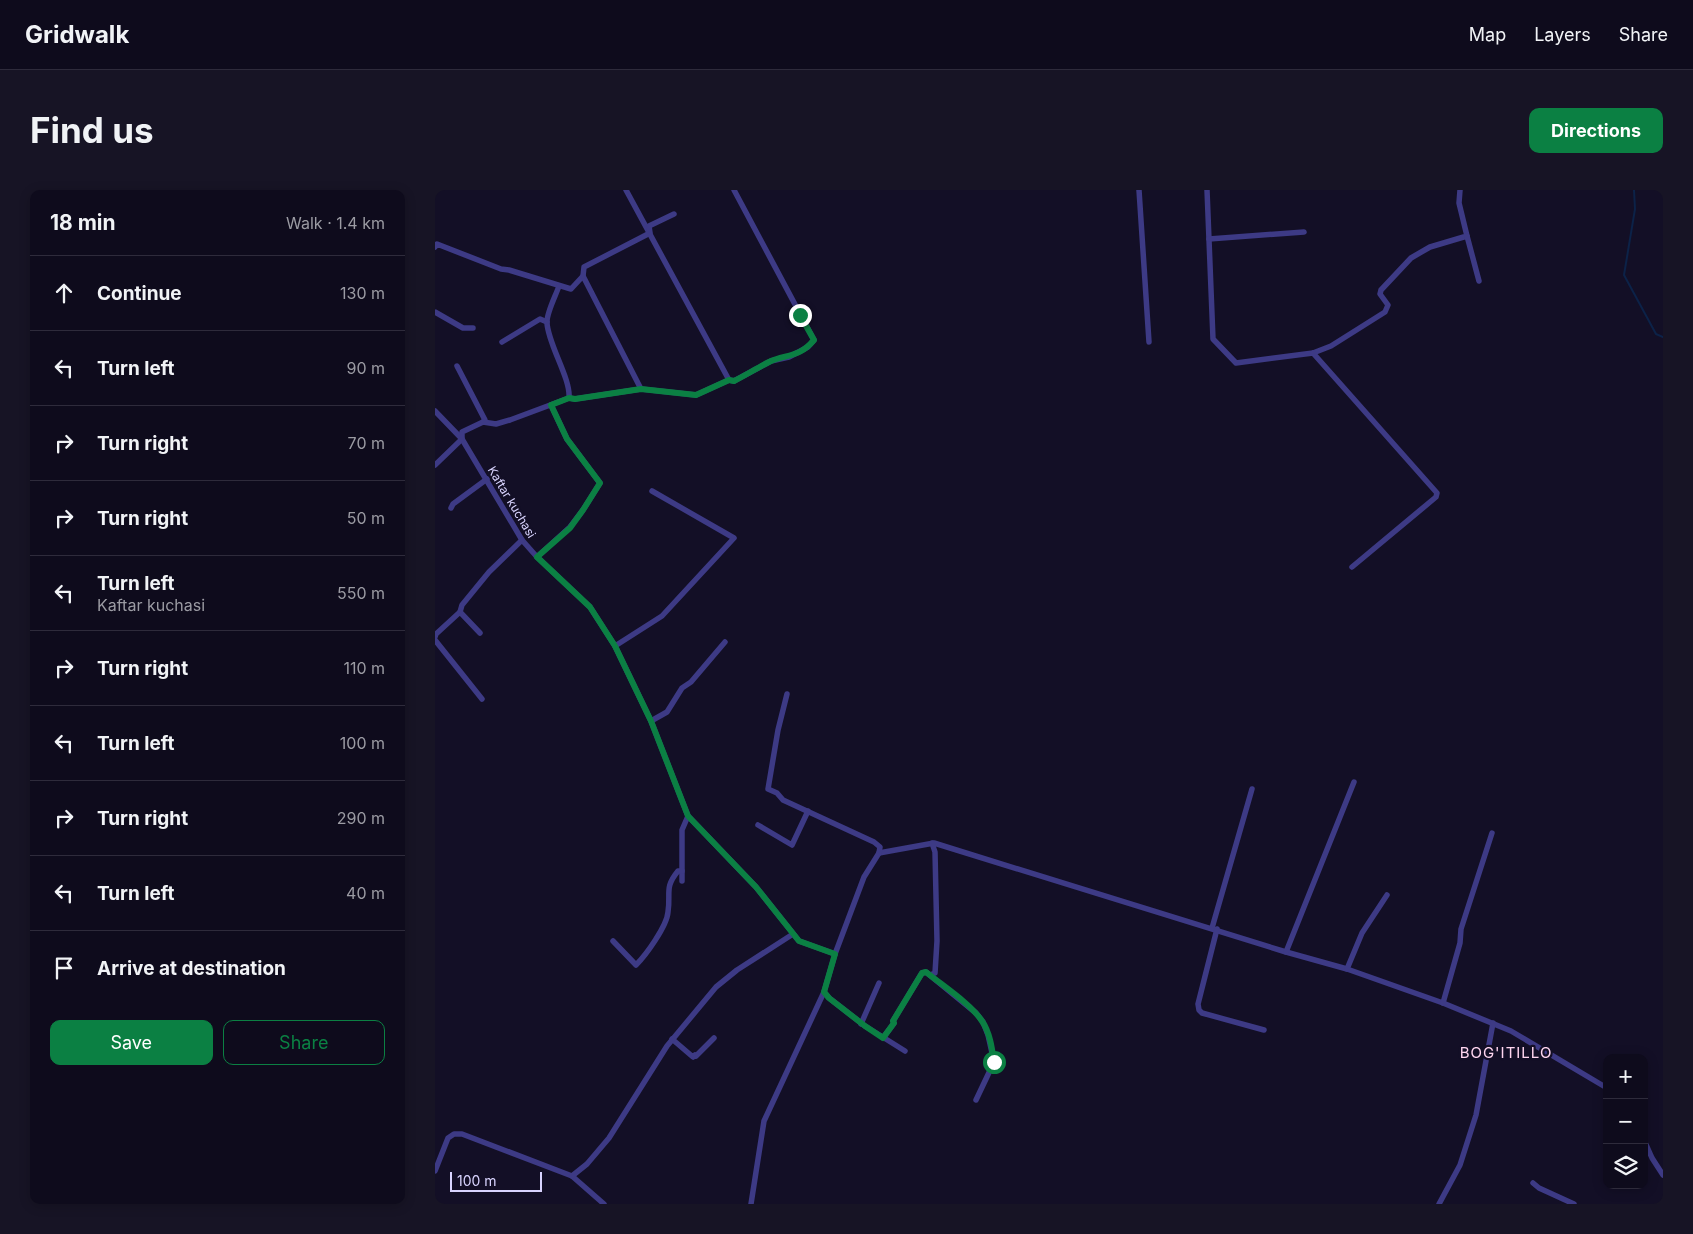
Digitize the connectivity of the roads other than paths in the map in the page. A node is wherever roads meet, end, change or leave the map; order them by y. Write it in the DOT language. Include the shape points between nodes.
graph roads {
  1 [pos="626,190"];
  2 [pos="734,190"];
  3 [pos="1139,190"];
  4 [pos="1207,190"];
  5 [pos="1459,190"];
  6 [pos="674,214"];
  7 [pos="1304,232"];
  8 [pos="650,233"];
  9 [pos="1467,236"];
  10 [pos="1209,239"];
  11 [pos="435,247"];
  12 [pos="583,276"];
  13 [pos="1479,281"];
  14 [pos="559,286"];
  15 [pos="435,312"];
  16 [pos="547,322"];
  17 [pos="473,328"];
  18 [pos="502,342"];
  19 [pos="1149,342"];
  20 [pos="1313,354"];
  21 [pos="457,366"];
  22 [pos="729,380"];
  23 [pos="641,389"];
  24 [pos="569,398"];
  25 [pos="551,405"];
  26 [pos="435,411"];
  27 [pos="483,422"];
  28 [pos="462,439"];
  29 [pos="435,465"];
  30 [pos="487,479"];
  31 [pos="652,491"];
  32 [pos="451,508"];
  33 [pos="522,540"];
  34 [pos="537,557"];
  35 [pos="1352,567"];
  36 [pos="460,612"];
  37 [pos="480,634"];
  38 [pos="435,639"];
  39 [pos="725,642"];
  40 [pos="615,646"];
  41 [pos="787,694"];
  42 [pos="482,698"];
  43 [pos="651,721"];
  44 [pos="1353,782"];
  45 [pos="1252,789"];
  46 [pos="809,812"];
  47 [pos="688,816"];
  48 [pos="758,825"];
  49 [pos="1491,833"];
  50 [pos="932,843"];
  51 [pos="879,853"];
  52 [pos="682,871"];
  53 [pos="682,880"];
  54 [pos="1387,896"];
  55 [pos="1215,928"];
  56 [pos="793,934"];
  57 [pos="613,941"];
  58 [pos="1286,952"];
  59 [pos="835,954"];
  60 [pos="1347,969"];
  61 [pos="930,975"];
  62 [pos="879,983"];
  63 [pos="824,992"];
  64 [pos="1443,1003"];
  65 [pos="1493,1023"];
  66 [pos="861,1024"];
  67 [pos="1264,1030"];
  68 [pos="714,1038"];
  69 [pos="883,1038"];
  70 [pos="672,1039"];
  71 [pos="905,1051"];
  72 [pos="1603,1086"];
  73 [pos="976,1100"];
  74 [pos="1646,1144"];
  75 [pos="435,1169"];
  76 [pos="1663,1175"];
  77 [pos="572,1176"];
  78 [pos="1533,1183"];
  79 [pos="604,1204"];
  80 [pos="751,1204"];
  81 [pos="1439,1204"];
  82 [pos="1574,1204"];
  1 -- 8 [label="street"];
  2 -- 22 [label="street" via="814,340 789,357 771,361 734,381"];
  3 -- 19 [label="street"];
  4 -- 10 [label="street"];
  5 -- 9 [label="street"];
  6 -- 8 [label="street" via="649,226"];
  7 -- 10 [label="street"];
  8 -- 12 [label="street" via="585,267"];
  8 -- 22 [label="street"];
  9 -- 13 [label="street"];
  9 -- 20 [label="street" via="1430,247 1411,258 1381,290 1380,294 1388,305 1385,312"];
  10 -- 20 [label="street" via="1213,339 1236,363"];
  11 -- 14 [label="street" via="437,244 501,269"];
  12 -- 14 [label="street" via="571,289"];
  12 -- 23 [label="street"];
  14 -- 16 [label="street"];
  15 -- 17 [label="street" via="463,328"];
  16 -- 18 [label="street" via="540,319"];
  16 -- 24 [label="street"];
  20 -- 35 [label="street" via="1437,492 1436,497"];
  21 -- 27 [label="street" via="485,420"];
  22 -- 23 [label="street" via="696,395"];
  23 -- 24 [label="street"];
  24 -- 25 [label="street"];
  25 -- 27 [label="street" via="496,424"];
  25 -- 34 [label="street" via="567,439 600,483 570,528"];
  26 -- 28 [label="street, Kaftar kuchasi"];
  27 -- 28 [label="street" via="462,432"];
  28 -- 29 [label="street"];
  28 -- 30 [label="street, Kaftar kuchasi"];
  30 -- 32 [label="street"];
  30 -- 33 [label="street, Kaftar kuchasi"];
  31 -- 40 [label="street" via="734,538 662,616"];
  33 -- 34 [label="street, Kaftar kuchasi"];
  33 -- 36 [label="street" via="489,572"];
  34 -- 40 [label="street, Kaftar kuchasi" via="590,607"];
  36 -- 37 [label="street"];
  36 -- 38 [label="street" via="436,634"];
  38 -- 42 [label="street"];
  39 -- 43 [label="street" via="682,688 667,712"];
  40 -- 43 [label="street, Kaftar kuchasi"];
  41 -- 46 [label="street" via="768,789"];
  43 -- 47 [label="street, Kaftar kuchasi"];
  44 -- 58 [label="street"];
  45 -- 55 [label="street"];
  46 -- 48 [label="street" via="791,845"];
  46 -- 51 [label="street" via="874,842 880,847"];
  47 -- 52 [label="street" via="682,830"];
  47 -- 56 [label="street, Kaftar kuchasi" via="756,887"];
  49 -- 64 [label="street" via="1461,929"];
  50 -- 51 [label="street"];
  50 -- 55 [label="street"];
  50 -- 61 [label="street" via="935,852 937,940 935,972"];
  51 -- 59 [label="street" via="863,877"];
  52 -- 53 [label="street"];
  52 -- 57 [label="street" via="669,881 669,913 638,963 636,965"];
  54 -- 60 [label="street" via="1361,933"];
  55 -- 58 [label="street"];
  55 -- 67 [label="street" via="1199,1010"];
  56 -- 59 [label="street, Kaftar kuchasi" via="799,941"];
  56 -- 70 [label="street" via="716,987"];
  58 -- 60 [label="street"];
  59 -- 63 [label="street"];
  60 -- 64 [label="street"];
  61 -- 69 [label="street" via="922,973"];
  61 -- 73 [label="street" via="976,1013 988,1035 994,1062"];
  62 -- 66 [label="street"];
  63 -- 66 [label="street"];
  63 -- 80 [label="street" via="764,1121"];
  64 -- 65 [label="street"];
  65 -- 72 [label="street"];
  65 -- 81 [label="street" via="1476,1116 1460,1166"];
  66 -- 69 [label="street"];
  68 -- 70 [label="street" via="697,1056"];
  69 -- 71 [label="street"];
  70 -- 77 [label="street" via="609,1138"];
  74 -- 76 [label="street"];
  75 -- 77 [label="street" via="448,1138 462,1134"];
  77 -- 79 [label="street"];
  78 -- 82 [label="street"];
}
